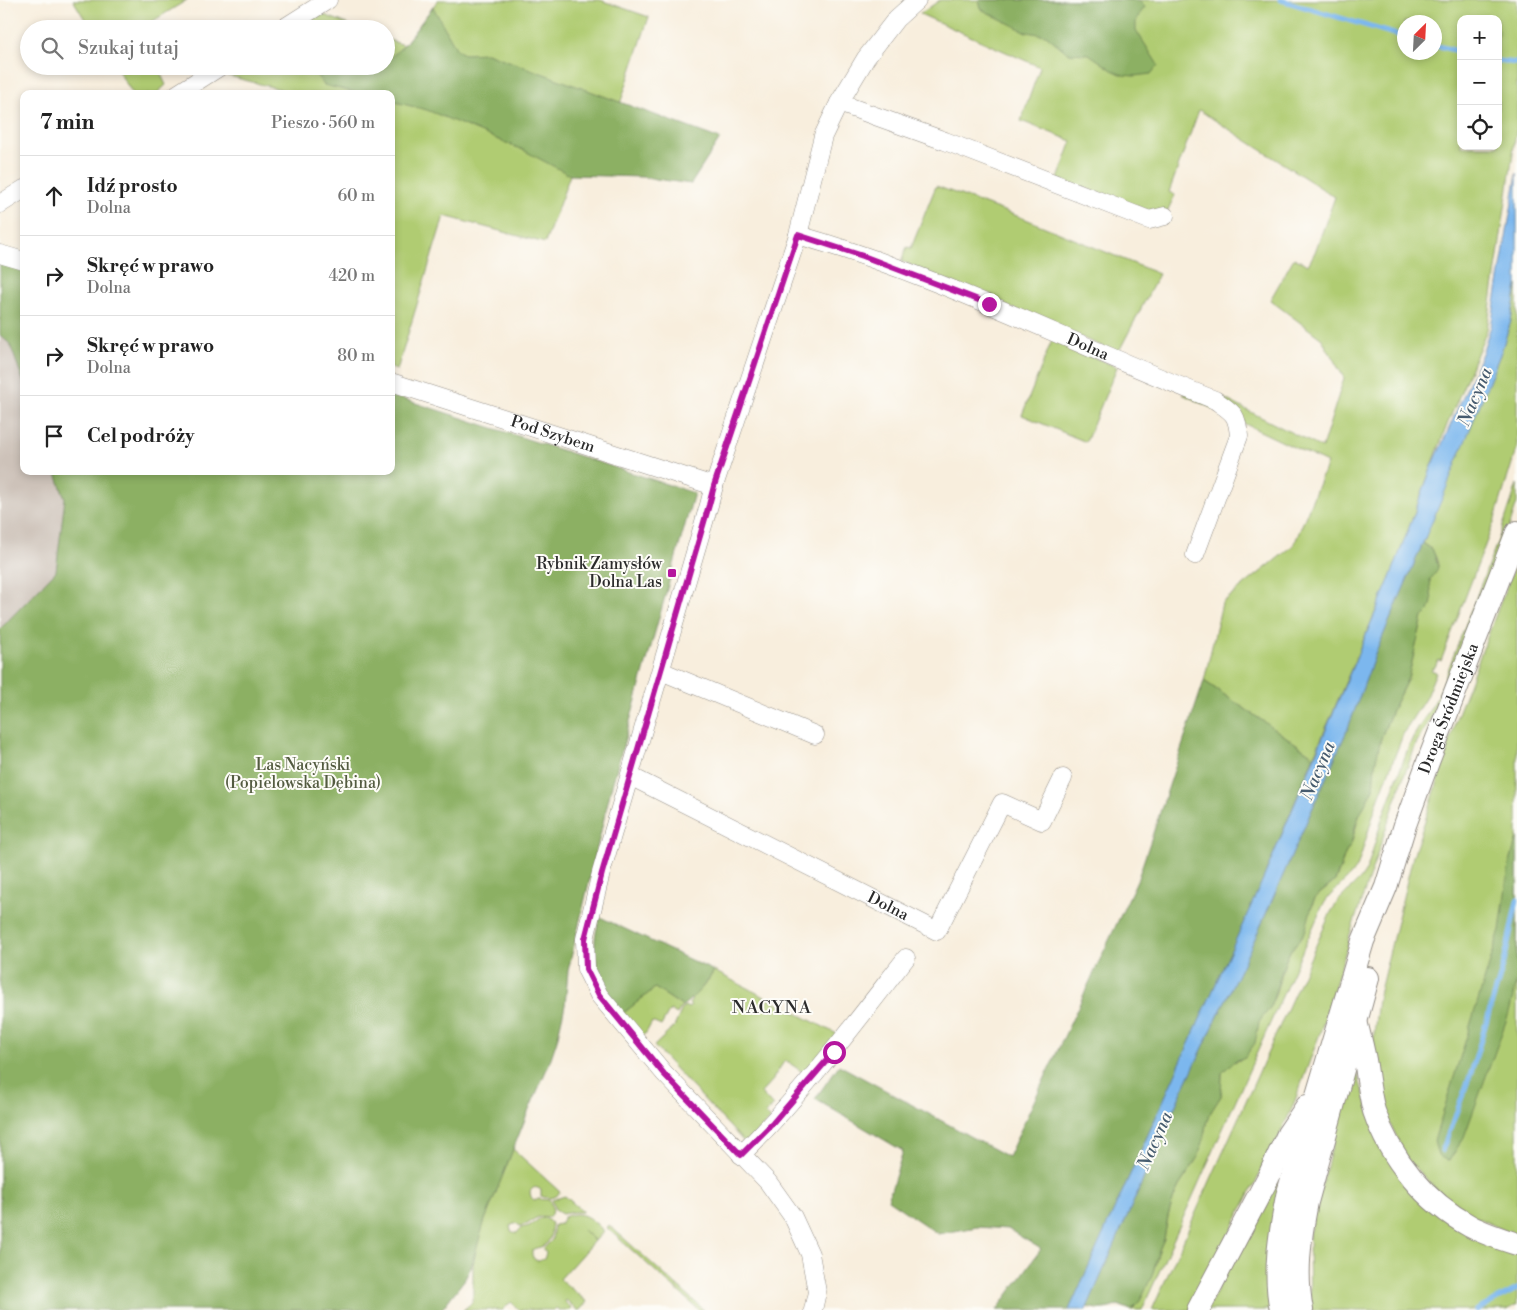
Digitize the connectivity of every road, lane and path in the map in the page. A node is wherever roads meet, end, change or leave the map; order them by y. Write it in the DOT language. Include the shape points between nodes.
graph roads {
  1 [pos="328,0"];
  2 [pos="917,0"];
  3 [pos="296,20"];
  4 [pos="208,75"];
  5 [pos="183,90"];
  6 [pos="839,103"];
  7 [pos="20,192"];
  8 [pos="0,204"];
  9 [pos="1165,216"];
  10 [pos="798,235"];
  11 [pos="0,254"];
  12 [pos="20,260"];
  13 [pos="395,383"];
  14 [pos="714,486"];
  15 [pos="1517,532"];
  16 [pos="1195,555"];
  17 [pos="661,671"];
  18 [pos="815,735"];
  19 [pos="630,776"];
  20 [pos="1063,778"];
  21 [pos="1386,887"];
  22 [pos="906,958"];
  23 [pos="1356,1020"];
  24 [pos="1320,1086"];
  25 [pos="741,1155"];
  26 [pos="1517,1244"];
  27 [pos="813,1310"];
  28 [pos="1198,1310"];
  29 [pos="1281,1310"];
  30 [pos="1302,1310"];
  1 -- 3 [label="street"];
  2 -- 6 [label="street" via="896,19 866,58"];
  4 -- 5 [label="street"];
  6 -- 9 [label="street" via="1149,220"];
  6 -- 10 [label="street" via="823,136"];
  7 -- 8 [label="street"];
  10 -- 14 [label="street"];
  10 -- 16 [label="street, Dolna" via="880,262 997,308 1215,400 1234,414 1238,421 1238,436"];
  11 -- 12 [label="street"];
  13 -- 14 [label="street, Pod Szybem"];
  14 -- 17 [label="street"];
  15 -- 21 [label="main road, Droga Śródmiejska" via="1428,762"];
  17 -- 18 [label="street"];
  17 -- 19 [label="street"];
  19 -- 20 [label="street, Dolna" via="937,931 1002,803 1042,821"];
  19 -- 25 [label="street" via="585,939 586,969 599,995 664,1074"];
  21 -- 23 [label="main road, Droga Śródmiejska" via="1377,944"];
  21 -- 24 [label="main road, Droga Śródmiejska" via="1363,941"];
  22 -- 25 [label="street" via="814,1076"];
  23 -- 26 [label="main road" via="1374,1110 1404,1168 1423,1191 1447,1211 1470,1226"];
  23 -- 30 [label="main road, Droga Śródmiejska" via="1301,1233 1299,1285"];
  24 -- 28 [label="main road" via="1288,1134"];
  24 -- 29 [label="main road, Droga Śródmiejska" via="1287,1196 1280,1231"];
  25 -- 27 [label="street" via="768,1182 793,1217 810,1254 817,1292"];
}
